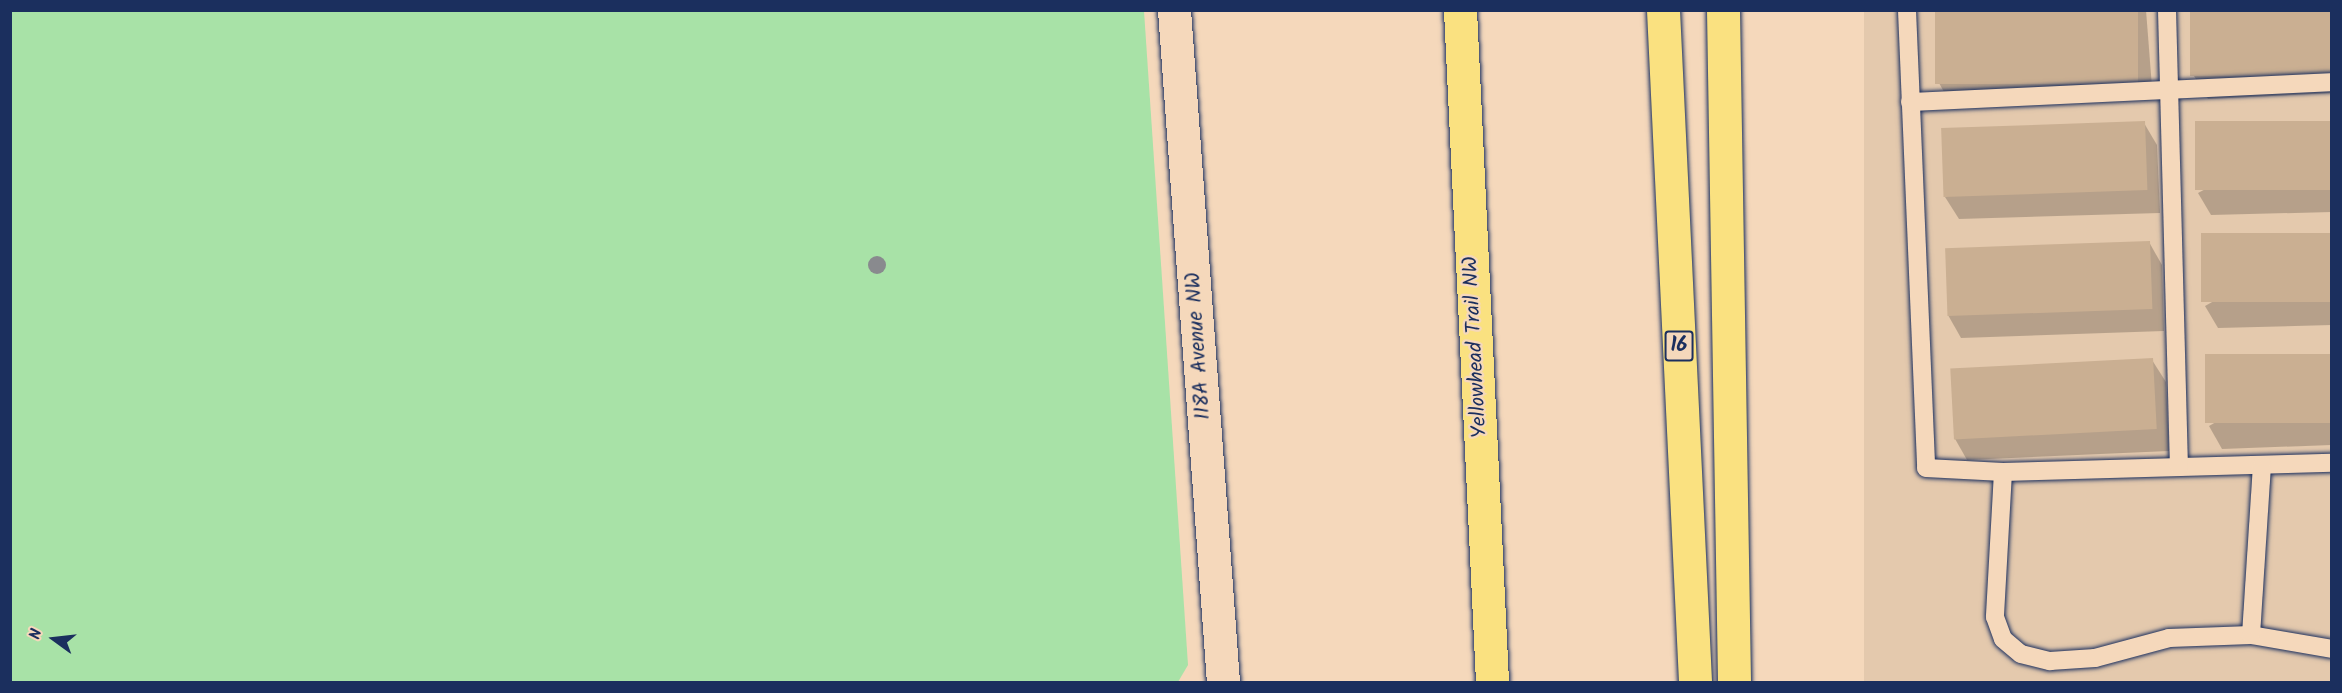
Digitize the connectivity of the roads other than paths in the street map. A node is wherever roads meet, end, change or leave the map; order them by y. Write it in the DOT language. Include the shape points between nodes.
graph roads {
  1 [pos="1174,10"];
  2 [pos="1460,10"];
  3 [pos="1663,10"];
  4 [pos="1724,10"];
  5 [pos="1907,10"];
  6 [pos="2167,10"];
  7 [pos="2331,82"];
  8 [pos="2168,90"];
  9 [pos="1911,102"];
  10 [pos="2331,464"];
  11 [pos="2262,465"];
  12 [pos="2179,467"];
  13 [pos="2003,472"];
  14 [pos="2251,635"];
  15 [pos="2331,649"];
  16 [pos="1223,682"];
  17 [pos="1492,682"];
  18 [pos="1695,682"];
  19 [pos="1734,682"];
  1 -- 16 [label="street, 118A Avenue NW"];
  2 -- 17 [label="highway, Yellowhead Trail NW"];
  3 -- 18 [label="highway, 16"];
  4 -- 19 [label="highway"];
  5 -- 9 [label="lane"];
  6 -- 8 [label="lane"];
  7 -- 8 [label="lane"];
  8 -- 9 [label="lane"];
  8 -- 12 [label="lane"];
  9 -- 13 [label="lane" via="1926,468"];
  10 -- 11 [label="lane"];
  11 -- 12 [label="lane"];
  11 -- 14 [label="lane"];
  12 -- 13 [label="lane"];
  13 -- 14 [label="lane" via="1995,617 2003,639 2021,654 2050,661 2095,658 2169,638"];
  14 -- 15 [label="lane"];
}
